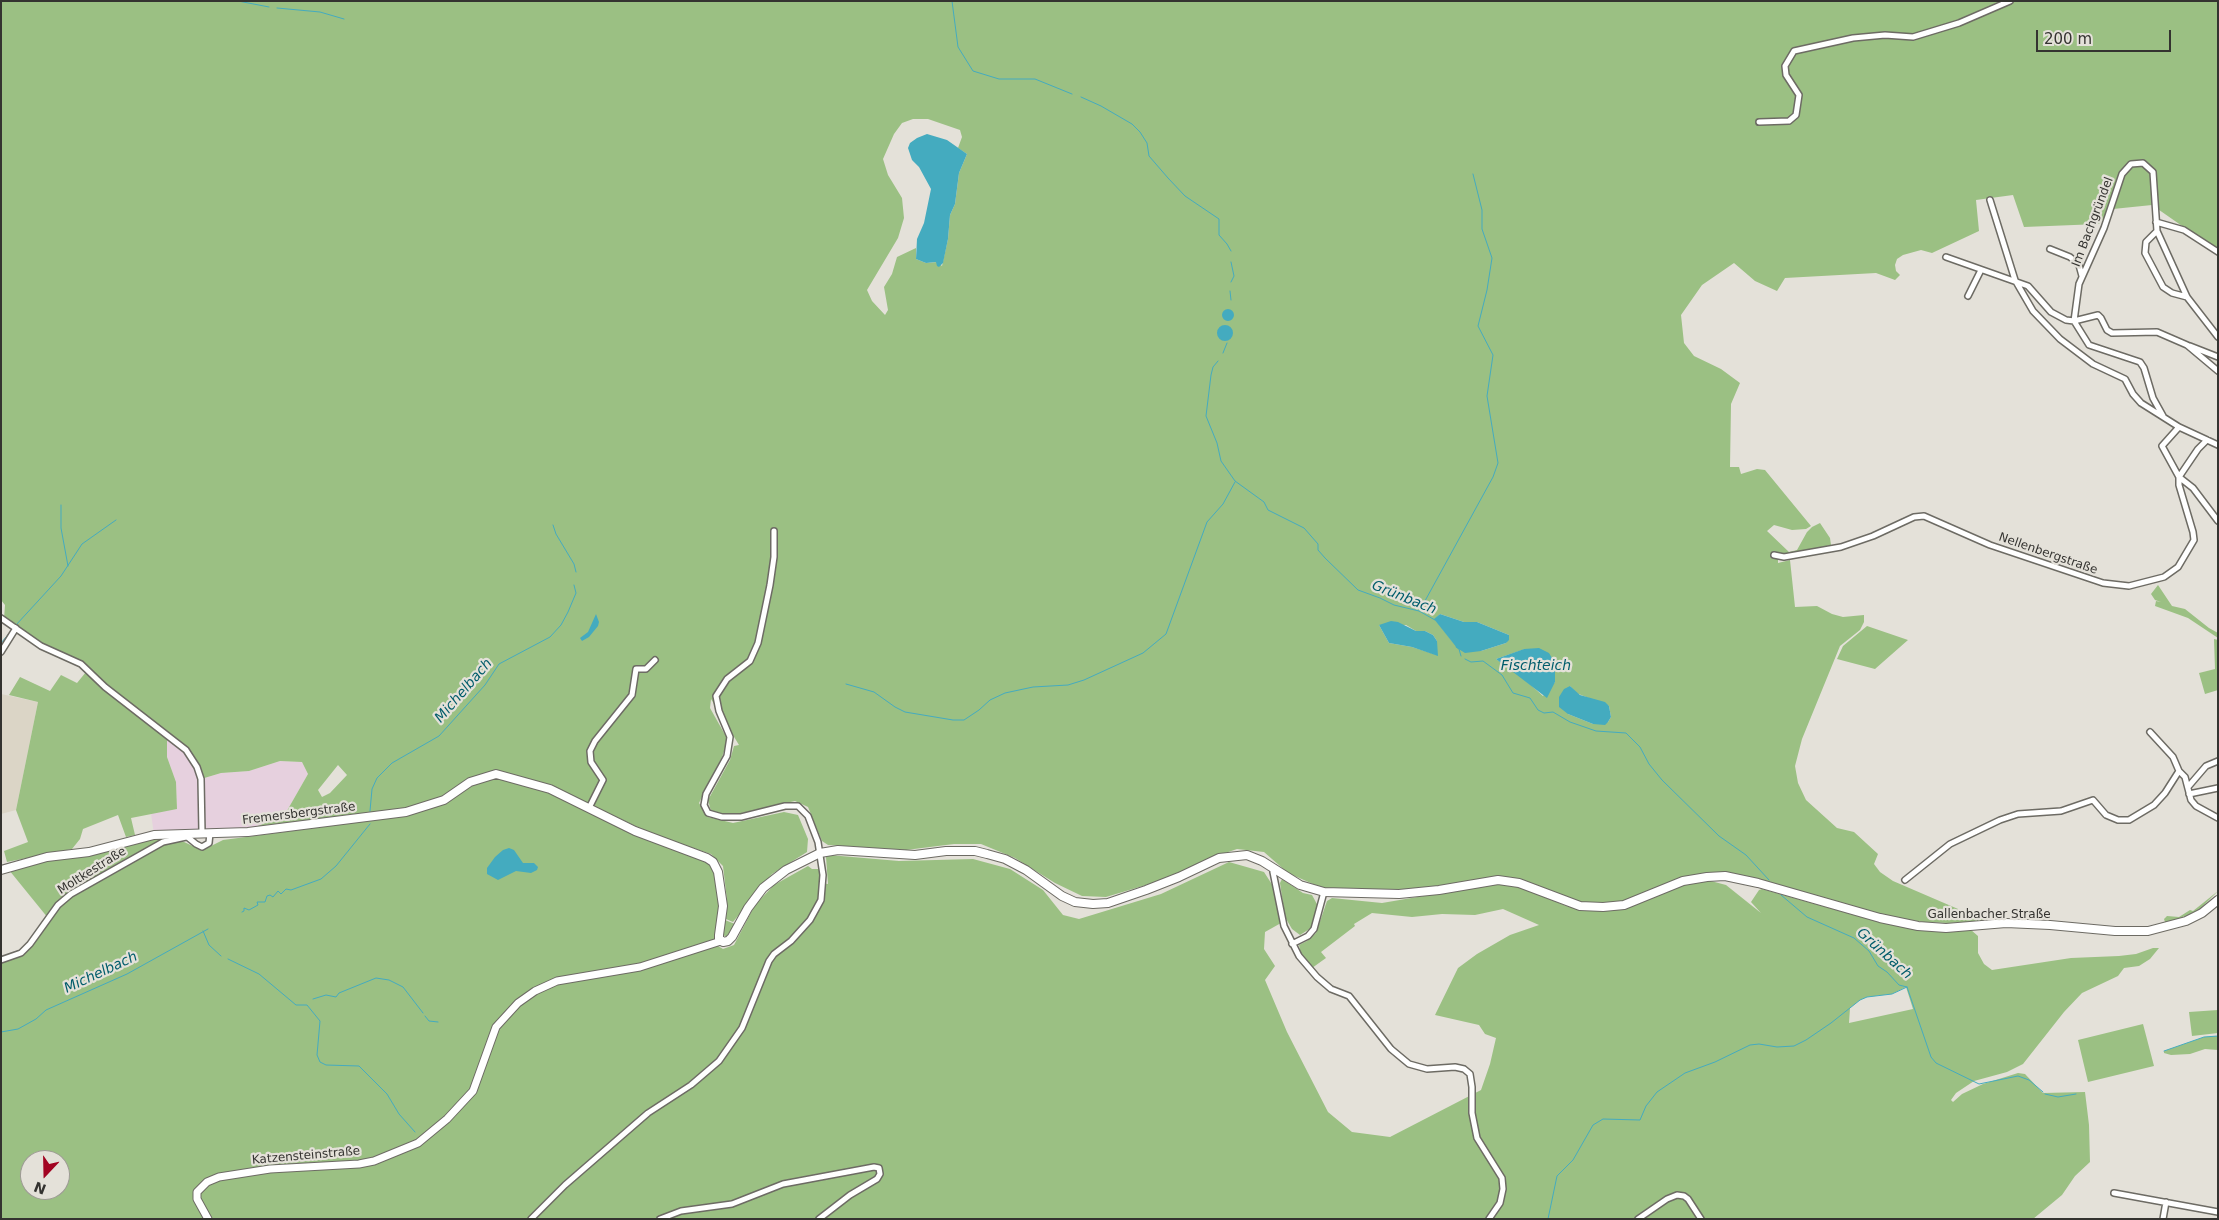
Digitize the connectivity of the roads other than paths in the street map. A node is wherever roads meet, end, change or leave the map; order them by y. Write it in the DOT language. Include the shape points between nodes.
graph roads {
  1 [pos="2010,1"];
  2 [pos="1759,122"];
  3 [pos="1990,200"];
  4 [pos="2156,222"];
  5 [pos="2157,231"];
  6 [pos="2050,249"];
  7 [pos="2218,252"];
  8 [pos="1946,257"];
  9 [pos="1981,270"];
  10 [pos="2082,276"];
  11 [pos="2016,280"];
  12 [pos="1968,296"];
  13 [pos="2187,297"];
  14 [pos="2074,321"];
  15 [pos="2218,337"];
  16 [pos="2187,345"];
  17 [pos="2218,357"];
  18 [pos="2218,370"];
  19 [pos="2162,416"];
  20 [pos="2179,428"];
  21 [pos="2207,440"];
  22 [pos="2218,445"];
  23 [pos="2179,477"];
  24 [pos="2218,521"];
  25 [pos="774,531"];
  26 [pos="1774,555"];
  27 [pos="1,618"];
  28 [pos="15,627"];
  29 [pos="1,652"];
  30 [pos="655,660"];
  31 [pos="2150,732"];
  32 [pos="2218,761"];
  33 [pos="2179,771"];
  34 [pos="2218,788"];
  35 [pos="2188,790"];
  36 [pos="589,808"];
  37 [pos="2218,818"];
  38 [pos="206,833"];
  39 [pos="185,835"];
  40 [pos="820,853"];
  41 [pos="1274,868"];
  42 [pos="1,870"];
  43 [pos="1905,880"];
  44 [pos="1324,892"];
  45 [pos="2218,900"];
  46 [pos="721,941"];
  47 [pos="1292,944"];
  48 [pos="1,960"];
  49 [pos="2114,1193"];
  50 [pos="2166,1202"];
  51 [pos="2218,1212"];
  52 [pos="208,1219"];
  53 [pos="531,1219"];
  54 [pos="660,1219"];
  55 [pos="819,1219"];
  56 [pos="1489,1219"];
  57 [pos="1638,1219"];
  58 [pos="1701,1219"];
  59 [pos="2163,1219"];
  1 -- 2 [label="street" via="1913,37 1854,38 1794,51 1785,66 1786,75 1799,95 1796,115 1789,121"];
  3 -- 11 [label="street"];
  4 -- 5 [label="street, Im Bachgründel"];
  4 -- 7 [label="street" via="2184,230"];
  4 -- 10 [label="street, Im Bachgründel" via="2153,172 2143,163 2131,164 2122,174 2104,228"];
  5 -- 13 [label="street, Im Bachgründel"];
  5 -- 13 [label="street" via="2146,242 2145,253 2163,287"];
  6 -- 10 [label="street, Im Bachgründel" via="2070,257"];
  8 -- 9 [label="street"];
  9 -- 11 [label="street"];
  9 -- 12 [label="street"];
  10 -- 14 [label="street, Im Bachgründel"];
  11 -- 14 [label="street" via="2028,286 2051,312"];
  11 -- 19 [label="street" via="2033,311 2060,339 2093,364 2125,379 2142,403"];
  13 -- 15 [label="street, Im Bachgründel"];
  14 -- 16 [label="street" via="2098,315 2112,333 2158,332"];
  14 -- 19 [label="street" via="2089,345 2140,362"];
  16 -- 17 [label="street"];
  16 -- 18 [label="street"];
  19 -- 20 [label="street"];
  20 -- 21 [label="street"];
  20 -- 23 [label="street" via="2162,446"];
  21 -- 22 [label="street"];
  21 -- 23 [label="street"];
  23 -- 24 [label="street" via="2194,488"];
  23 -- 26 [label="street, Nellenbergstraße" via="2178,485 2193,532 2190,549 2178,567 2164,577 2129,586 2103,583 1990,545 1924,516 1823,551 1784,557"];
  25 -- 40 [label="street" via="770,585 758,643 750,662 727,679 716,696 730,737 726,756 706,794 704,805 708,813 722,817 741,817 798,806 808,816"];
  27 -- 28 [label="street"];
  28 -- 29 [label="street"];
  28 -- 38 [label="street" via="41,646 81,664 105,687 186,750 201,779"];
  30 -- 36 [label="street" via="646,669 636,669 632,695 590,751 591,762 603,780"];
  31 -- 33 [label="street" via="2173,757"];
  32 -- 35 [label="street" via="2206,766"];
  33 -- 35 [label="street" via="2185,777"];
  33 -- 43 [label="street" via="2154,805 2129,820 2106,815 2093,800 2061,811 2018,814 1950,844"];
  34 -- 35 [label="street"];
  35 -- 37 [label="street" via="2196,806"];
  36 -- 38 [label="main road, Fremersbergstraße" via="550,789 496,774 470,782 444,800 406,812 248,832"];
  36 -- 46 [label="main road, Fremersbergstraße" via="635,831 713,862 718,872 723,906"];
  38 -- 39 [label="main road, Fremersbergstraße"];
  38 -- 39 [label="street, Moltkestraße" via="209,843 202,846"];
  39 -- 42 [label="main road, Fremersbergstraße" via="154,835"];
  39 -- 48 [label="street, Moltkestraße" via="163,842 71,894 58,905 21,953"];
  40 -- 41 [label="main road, Gallenbacher Straße" via="838,850 915,855 975,851 1005,859 1075,902 1094,904 1179,878 1219,858 1247,855"];
  40 -- 46 [label="main road" via="786,870 763,888 732,937 726,942"];
  40 -- 53 [label="street" via="823,875 821,900 810,920 774,954 742,1028 724,1054 692,1085 648,1113"];
  41 -- 44 [label="main road, Gallenbacher Straße" via="1300,885"];
  41 -- 47 [label="street" via="1278,901"];
  44 -- 45 [label="main road, Gallenbacher Straße" via="1400,894 1498,880 1519,883 1580,906 1602,907 1624,905 1683,882 1725,876 1918,926 1946,928 2014,924 2106,931 2148,931 2186,921"];
  44 -- 47 [label="street" via="1314,929"];
  46 -- 52 [label="street, Katzensteinstraße" via="640,967 558,982 534,991 496,1027 473,1091 418,1143 359,1164 270,1169 213,1179 199,1188 196,1196"];
  47 -- 56 [label="street" via="1317,977 1331,989 1348,996 1391,1050 1409,1064 1422,1068 1455,1067 1470,1074 1477,1138 1502,1178 1504,1189 1500,1203"];
  49 -- 50 [label="street"];
  50 -- 51 [label="street"];
  50 -- 59 [label="street"];
  54 -- 55 [label="street" via="681,1211 732,1204 783,1184 879,1168 877,1179"];
  57 -- 58 [label="street" via="1677,1195 1688,1199"];
}
